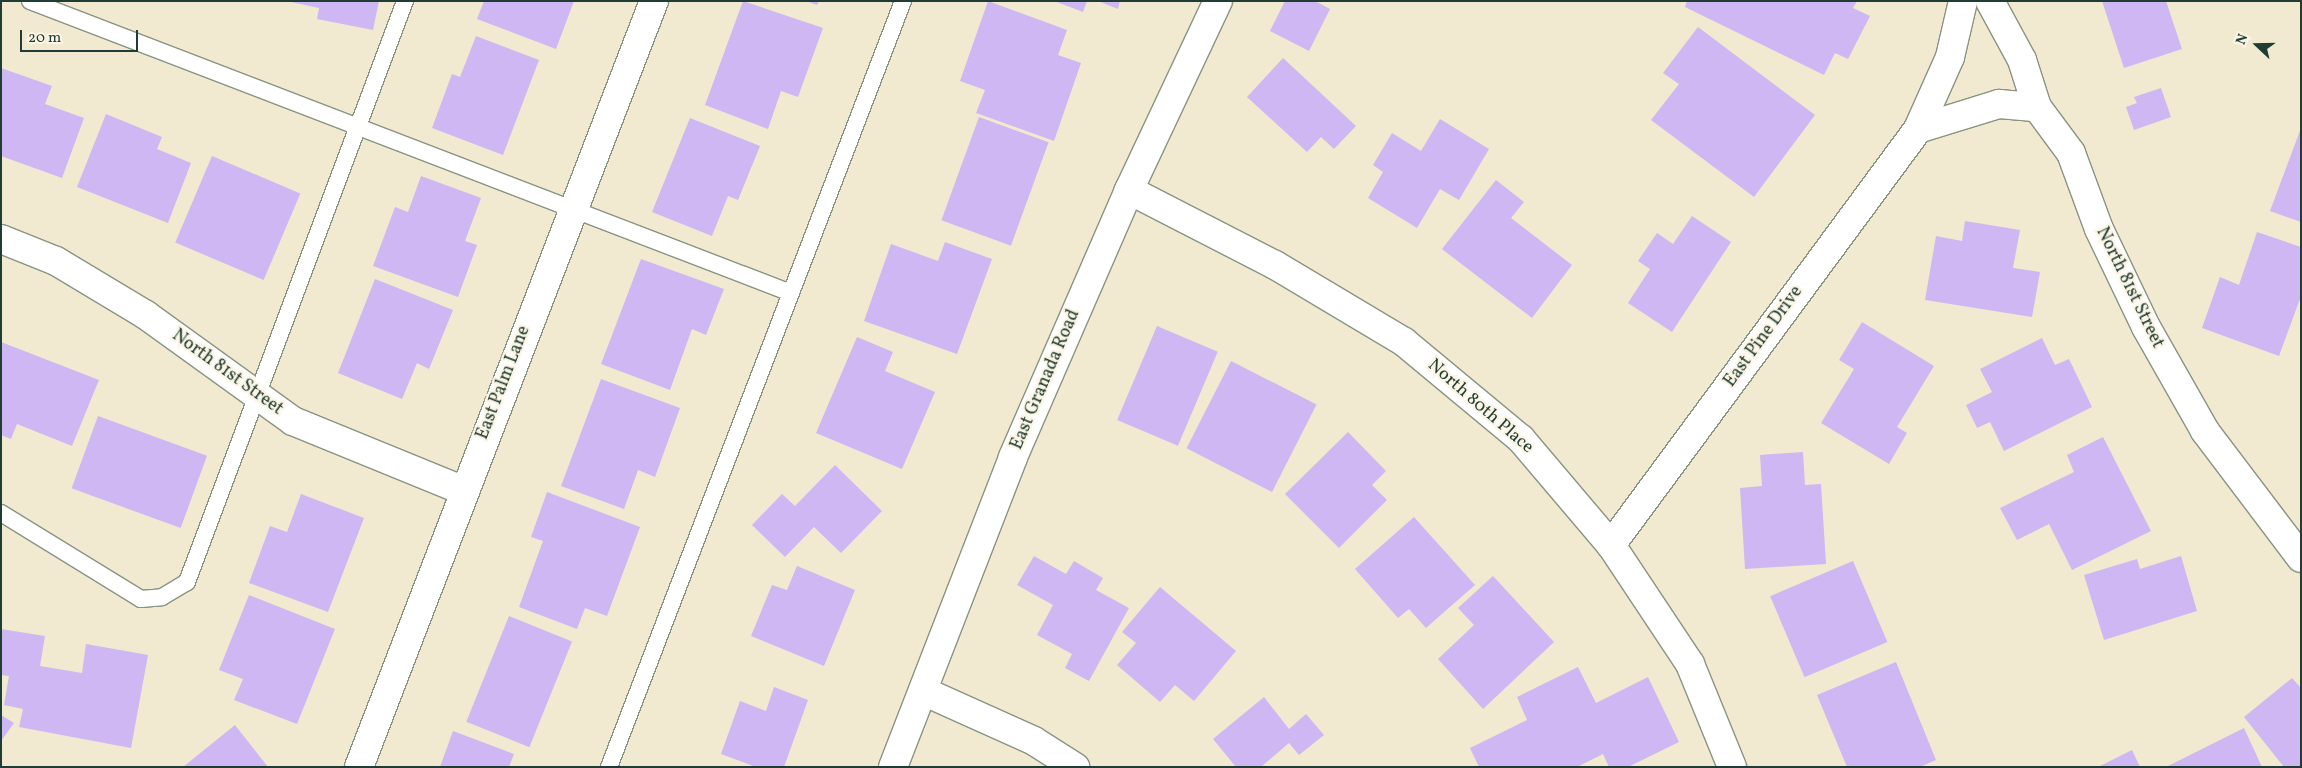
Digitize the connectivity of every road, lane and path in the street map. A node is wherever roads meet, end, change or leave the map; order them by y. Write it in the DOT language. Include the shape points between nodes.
graph roads {
  1 [pos="30,1"];
  2 [pos="405,1"];
  3 [pos="654,1"];
  4 [pos="903,1"];
  5 [pos="1218,1"];
  6 [pos="1963,1"];
  7 [pos="1990,1"];
  8 [pos="2037,107"];
  9 [pos="360,124"];
  10 [pos="1918,129"];
  11 [pos="1129,190"];
  12 [pos="571,212"];
  13 [pos="1,239"];
  14 [pos="791,293"];
  15 [pos="259,396"];
  16 [pos="462,490"];
  17 [pos="1,513"];
  18 [pos="1611,545"];
  19 [pos="2299,549"];
  20 [pos="923,691"];
  21 [pos="359,767"];
  22 [pos="609,767"];
  23 [pos="893,767"];
  24 [pos="1075,767"];
  25 [pos="1732,767"];
  1 -- 9 [label="lane"];
  2 -- 9 [label="lane"];
  3 -- 12 [label="street, East Palm Lane"];
  4 -- 14 [label="lane"];
  5 -- 11 [label="street, East Granada Road"];
  6 -- 10 [label="street, East Pine Drive" via="1950,57"];
  7 -- 8 [label="street, North 81st Street" via="2022,60"];
  8 -- 10 [label="street" via="1999,104"];
  8 -- 19 [label="street, North 81st Street" via="2071,153 2107,247 2205,431"];
  9 -- 12 [label="lane"];
  9 -- 15 [label="lane"];
  10 -- 18 [label="street, East Pine Drive"];
  11 -- 18 [label="street, North 80th Place" via="1275,265 1404,342 1521,439"];
  11 -- 20 [label="street, East Granada Road" via="1013,457"];
  12 -- 14 [label="lane"];
  12 -- 16 [label="street, East Palm Lane"];
  13 -- 15 [label="street, North 81st Street" via="56,261 146,315"];
  14 -- 22 [label="lane"];
  15 -- 16 [label="street, North 81st Street" via="293,421"];
  15 -- 17 [label="lane" via="187,582 162,597 141,599"];
  16 -- 21 [label="street, East Palm Lane"];
  18 -- 25 [label="street, North 80th Place" via="1690,664"];
  20 -- 23 [label="street, East Granada Road"];
  20 -- 24 [label="street" via="1034,741"];
}
